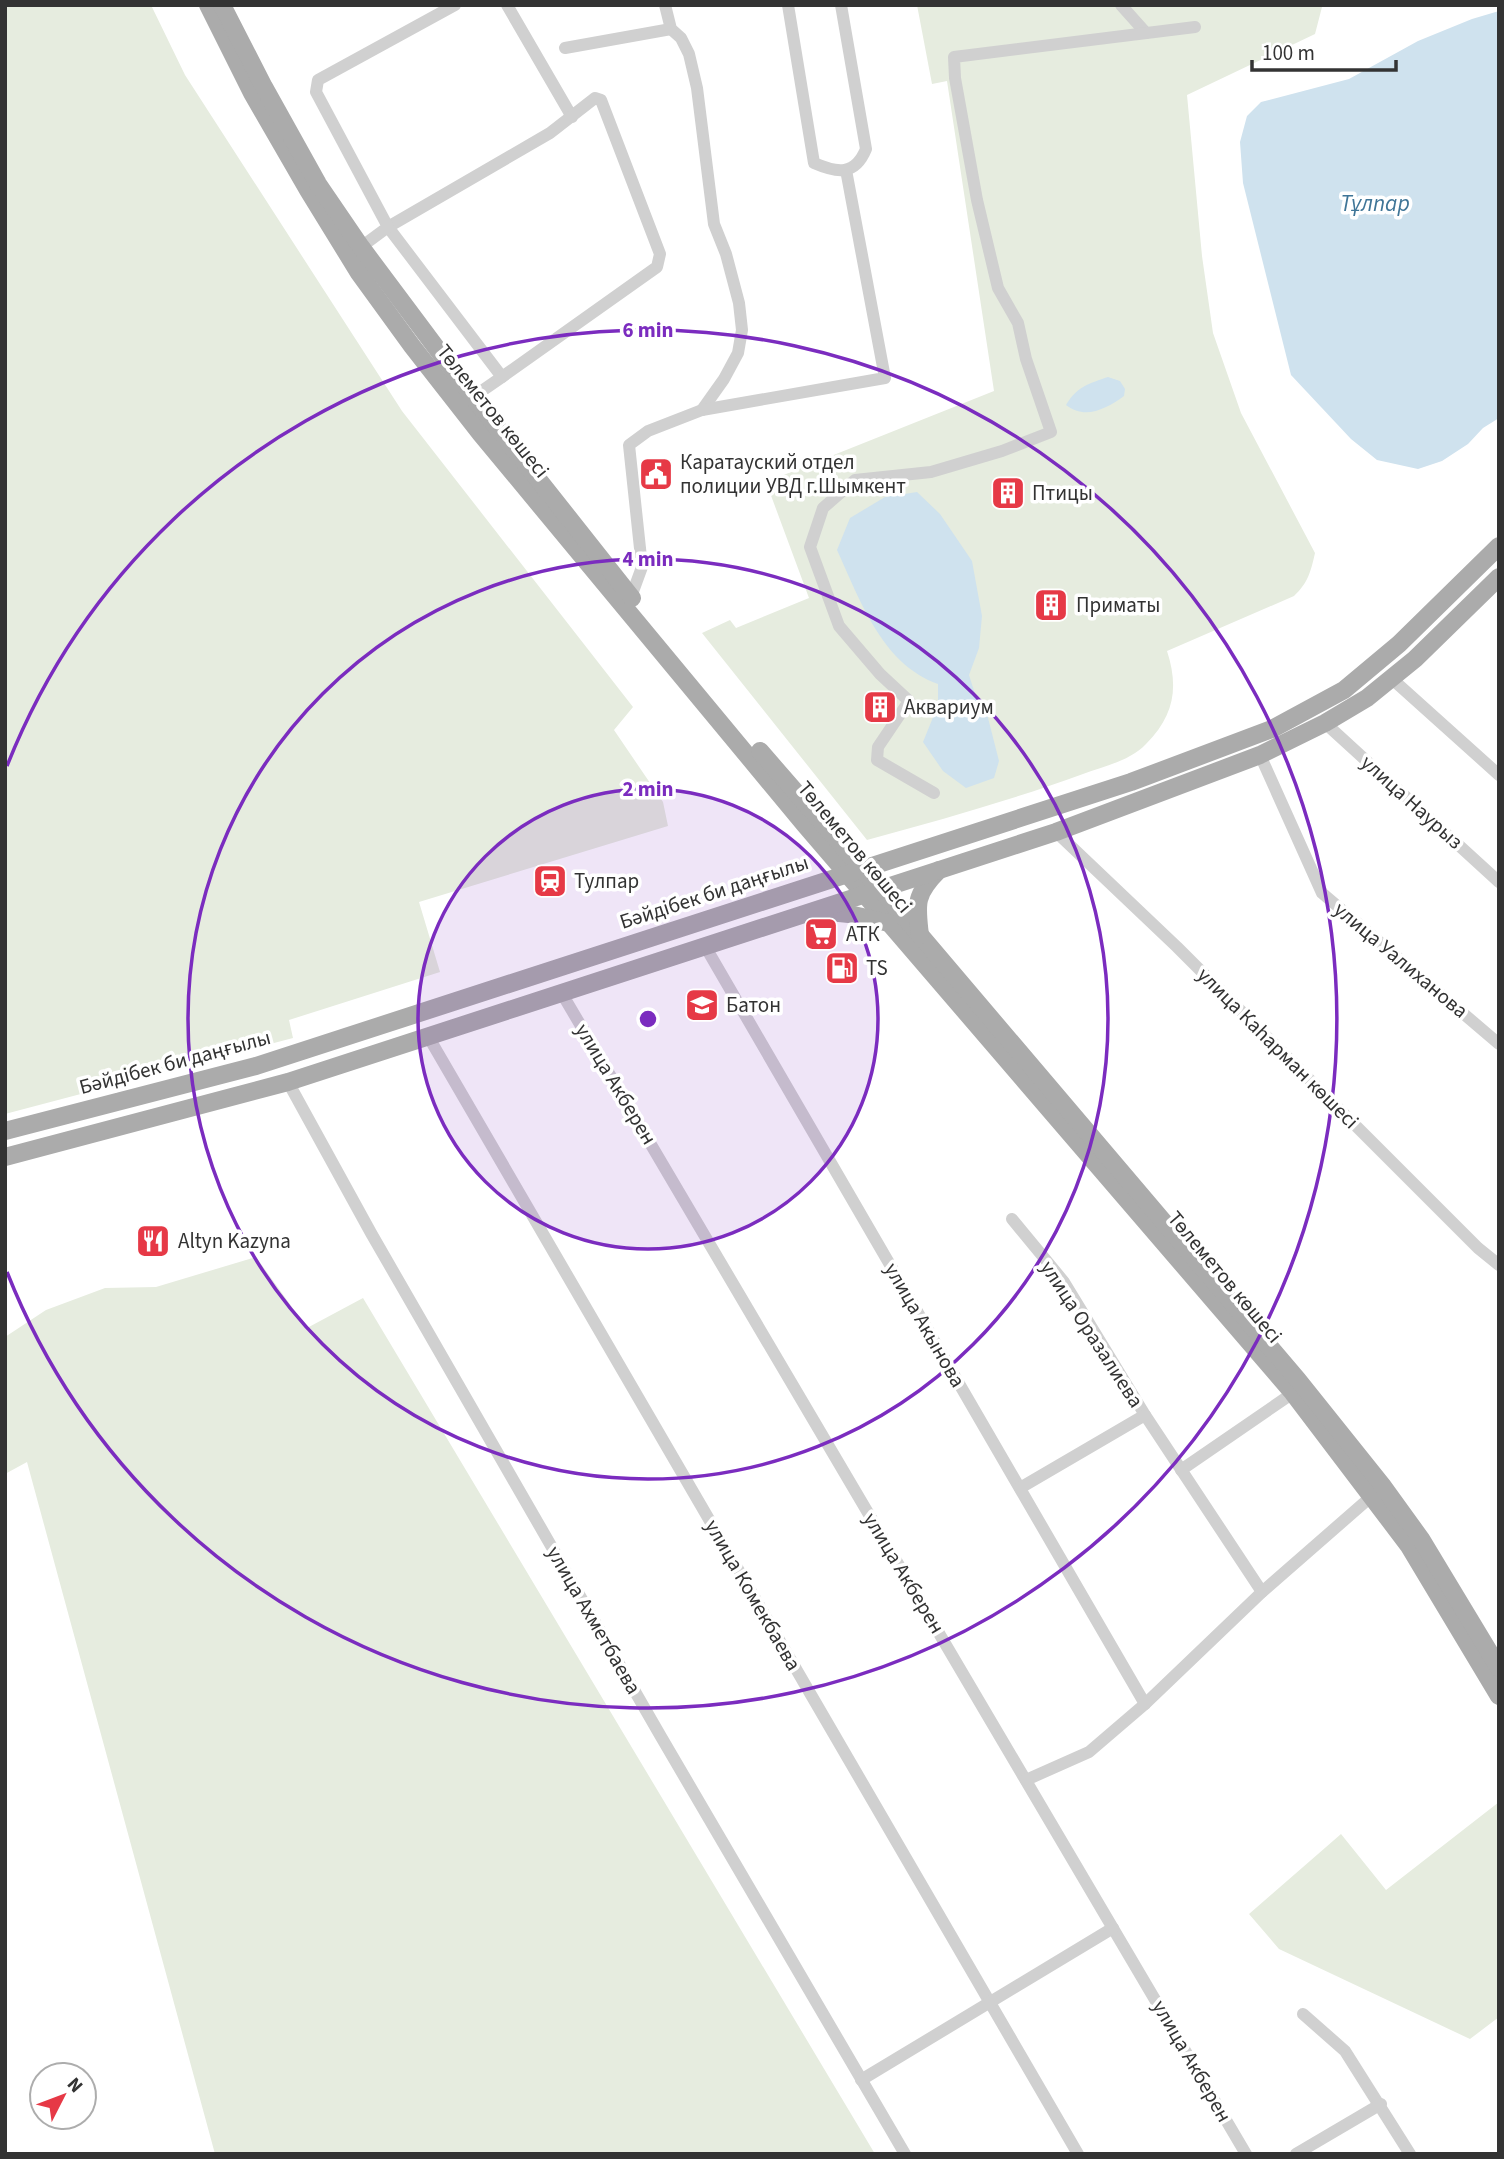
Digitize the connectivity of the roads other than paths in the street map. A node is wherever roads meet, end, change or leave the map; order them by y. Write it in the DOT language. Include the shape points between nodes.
graph roads {
  1 [pos="208,5"];
  2 [pos="222,5"];
  3 [pos="455,5"];
  4 [pos="507,5"];
  5 [pos="666,5"];
  6 [pos="788,5"];
  7 [pos="841,5"];
  8 [pos="1121,5"];
  9 [pos="1195,27"];
  10 [pos="671,29"];
  11 [pos="1146,33"];
  12 [pos="565,48"];
  13 [pos="572,117"];
  14 [pos="846,170"];
  15 [pos="388,227"];
  16 [pos="361,247"];
  17 [pos="502,377"];
  18 [pos="473,397"];
  19 [pos="702,410"];
  20 [pos="1499,546"];
  21 [pos="1499,578"];
  22 [pos="631,597"];
  23 [pos="1391,678"];
  24 [pos="1325,723"];
  25 [pos="1261,755"];
  26 [pos="1499,775"];
  27 [pos="934,793"];
  28 [pos="1056,832"];
  29 [pos="940,869"];
  30 [pos="854,870"];
  31 [pos="1499,882"];
  32 [pos="871,891"];
  33 [pos="812,911"];
  34 [pos="889,923"];
  35 [pos="920,935"];
  36 [pos="705,946"];
  37 [pos="615,949"];
  38 [pos="624,972"];
  39 [pos="561,992"];
  40 [pos="428,1036"];
  41 [pos="1499,1044"];
  42 [pos="288,1082"];
  43 [pos="5,1131"];
  44 [pos="5,1157"];
  45 [pos="1012,1219"];
  46 [pos="1499,1265"];
  47 [pos="1293,1393"];
  48 [pos="1145,1415"];
  49 [pos="1181,1470"];
  50 [pos="1020,1488"];
  51 [pos="1373,1495"];
  52 [pos="1262,1592"];
  53 [pos="1499,1668"];
  54 [pos="1499,1696"];
  55 [pos="1145,1704"];
  56 [pos="1026,1780"];
  57 [pos="1113,1928"];
  58 [pos="990,2003"];
  59 [pos="1303,2014"];
  60 [pos="861,2080"];
  61 [pos="1381,2104"];
  62 [pos="905,2154"];
  63 [pos="1078,2154"];
  64 [pos="1246,2154"];
  65 [pos="1296,2154"];
  66 [pos="1410,2154"];
  1 -- 30 [label="main road, Төлеметов көшесі" via="307,190 412,346 489,443"];
  2 -- 16 [label="main road, Төлеметов көшесі" via="318,184"];
  3 -- 15 [label="street" via="318,80 316,92"];
  4 -- 13 [label="street"];
  5 -- 10 [label="street"];
  6 -- 14 [label="street" via="814,163 834,172"];
  7 -- 14 [label="street" via="866,149"];
  8 -- 11 [label="street"];
  9 -- 11 [label="street"];
  10 -- 12 [label="street"];
  10 -- 19 [label="street" via="689,54 713,216 733,278 743,330 738,353"];
  11 -- 27 [label="street" via="954,57 976,200 999,288 1018,323 1051,432 931,472 855,480 823,508 810,547 839,626 909,701 878,747 877,760"];
  13 -- 15 [label="street"];
  13 -- 17 [label="street" via="595,98 601,100 660,254 657,267"];
  14 -- 19 [label="street" via="885,378"];
  15 -- 16 [label="street"];
  15 -- 17 [label="street"];
  16 -- 18 [label="main road, Төлеметов көшесі"];
  17 -- 18 [label="street"];
  18 -- 22 [label="main road, Төлеметов көшесі"];
  19 -- 22 [label="street" via="648,431 629,445 642,567"];
  20 -- 30 [label="main road, Бәйдібек би даңғылы" via="1355,682 1272,729 1131,782"];
  21 -- 23 [label="main road"];
  22 -- 30 [label="main road, Төлеметов көшесі"];
  23 -- 24 [label="main road"];
  23 -- 26 [label="street"];
  24 -- 25 [label="main road"];
  24 -- 31 [label="street, улица Наурыз"];
  25 -- 28 [label="main road"];
  25 -- 41 [label="street, улица Уалиханова" via="1322,893"];
  28 -- 29 [label="main road"];
  28 -- 46 [label="street, улица Каһарман көшесі"];
  29 -- 32 [label="main road"];
  29 -- 35 [label="main road" via="918,899"];
  30 -- 32 [label="main road, Төлеметов көшесі"];
  30 -- 37 [label="main road, Бәйдібек би даңғылы"];
  32 -- 33 [label="main road"];
  32 -- 34 [label="main road, Төлеметов көшесі"];
  32 -- 35 [label="main road, Төлеметов көшесі"];
  33 -- 34 [label="main road"];
  33 -- 36 [label="main road"];
  34 -- 47 [label="main road, Төлеметов көшесі"];
  35 -- 53 [label="main road, Төлеметов көшесі" via="1374,1475 1421,1539"];
  36 -- 38 [label="main road"];
  36 -- 50 [label="street, улица Акынова"];
  37 -- 38 [label="main road"];
  37 -- 43 [label="main road, Бәйдібек би даңғылы" via="256,1066"];
  38 -- 39 [label="main road"];
  39 -- 40 [label="main road"];
  39 -- 56 [label="street, улица Акберен"];
  40 -- 42 [label="main road"];
  40 -- 58 [label="street, улица Комекбаева"];
  42 -- 44 [label="main road"];
  42 -- 60 [label="street, улица Ахметбаева"];
  45 -- 48 [label="street, улица Оразалиева" via="1064,1282"];
  47 -- 49 [label="street"];
  47 -- 51 [label="main road, Төлеметов көшесі"];
  48 -- 49 [label="street, улица Оразалиева"];
  48 -- 50 [label="street, улица Оразалиева"];
  49 -- 52 [label="street, улица Оразалиева"];
  50 -- 55 [label="street, улица Акынова"];
  51 -- 52 [label="street"];
  51 -- 54 [label="main road, Төлеметов көшесі" via="1416,1556"];
  52 -- 55 [label="street"];
  55 -- 56 [label="street" via="1089,1752"];
  56 -- 57 [label="street, улица Акберен"];
  57 -- 58 [label="street"];
  57 -- 64 [label="street, улица Акберен"];
  58 -- 60 [label="street"];
  58 -- 63 [label="street, улица Комекбаева"];
  59 -- 61 [label="street" via="1345,2051"];
  60 -- 62 [label="street, улица Ахметбаева"];
  61 -- 65 [label="street"];
  61 -- 66 [label="street"];
}
